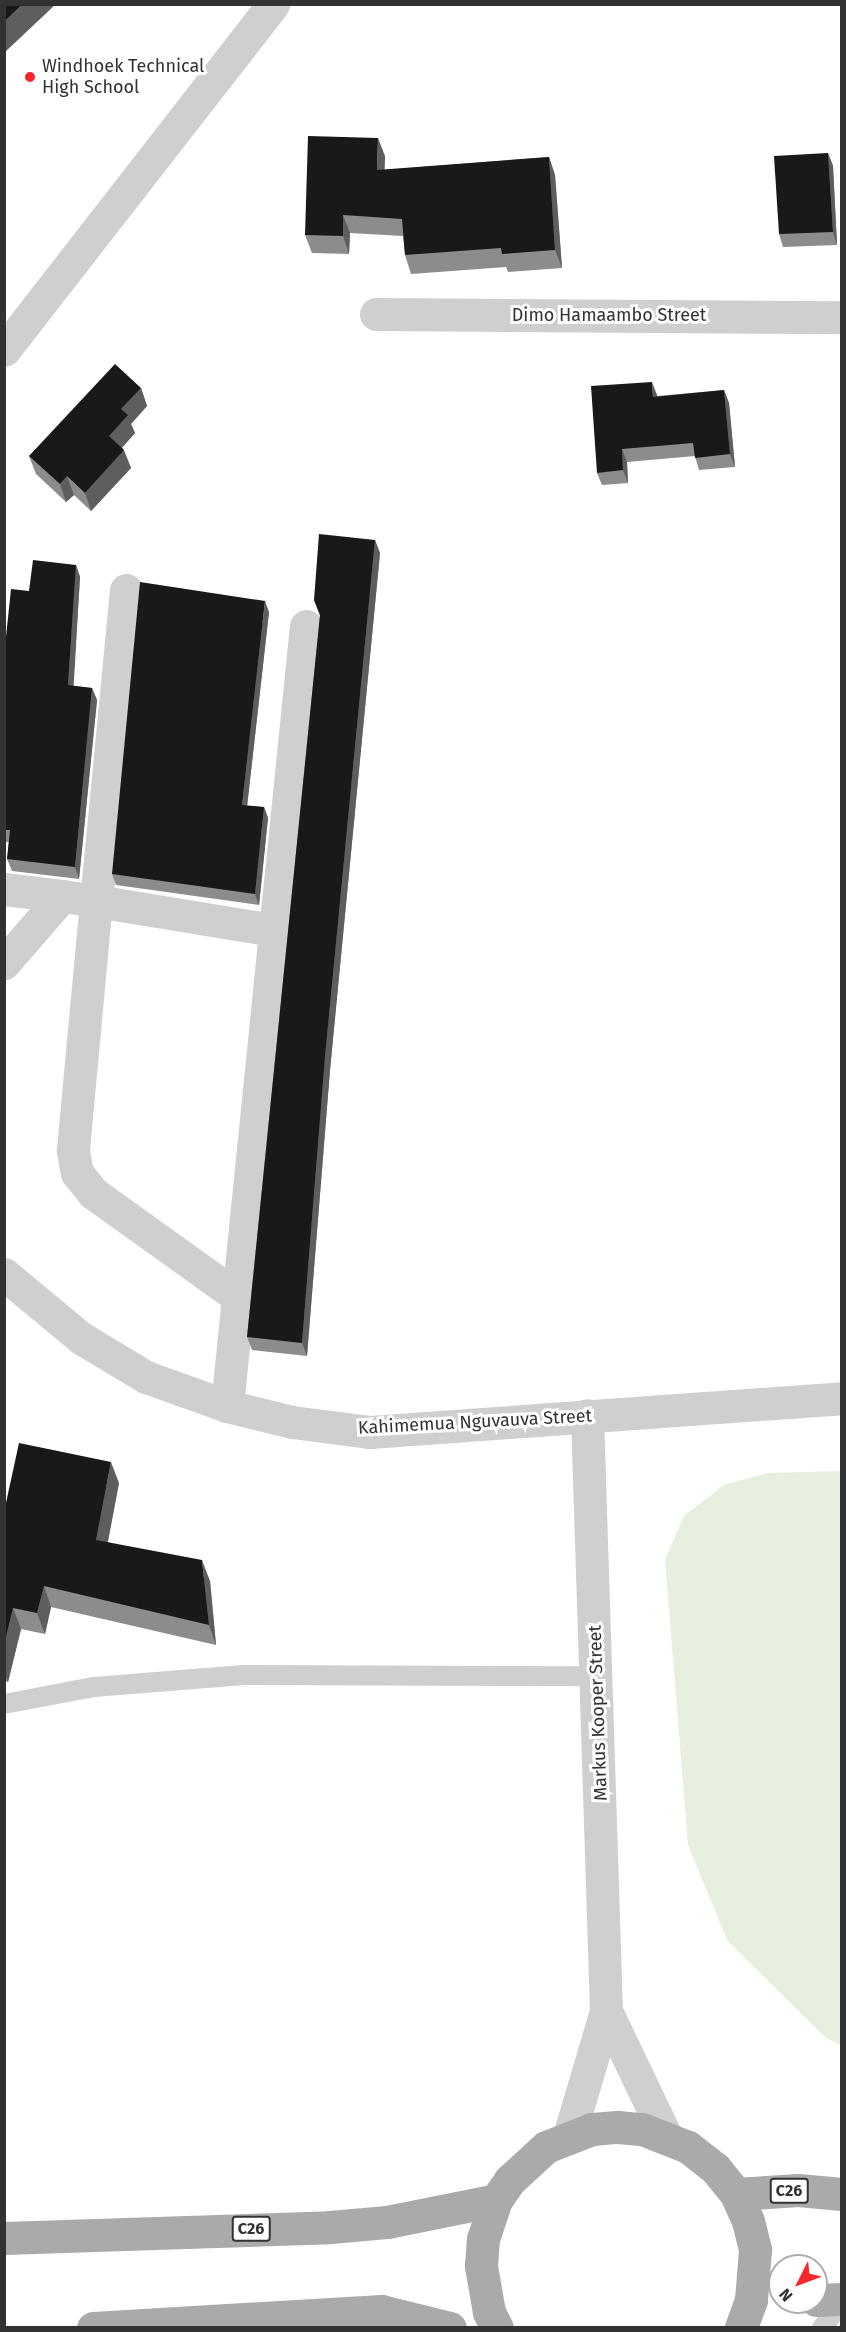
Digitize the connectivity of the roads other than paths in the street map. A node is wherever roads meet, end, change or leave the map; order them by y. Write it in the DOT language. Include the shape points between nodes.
graph roads {
  1 [pos="273,4"];
  2 [pos="376,314"];
  3 [pos="842,317"];
  4 [pos="4,350"];
  5 [pos="126,590"];
  6 [pos="306,626"];
  7 [pos="4,889"];
  8 [pos="62,896"];
  9 [pos="96,901"];
  10 [pos="273,930"];
  11 [pos="4,963"];
  12 [pos="4,1274"];
  13 [pos="237,1296"];
  14 [pos="842,1398"];
  15 [pos="227,1406"];
  16 [pos="587,1415"];
  17 [pos="597,1676"];
  18 [pos="4,1704"];
  19 [pos="606,2011"];
  20 [pos="569,2136"];
  21 [pos="677,2141"];
  22 [pos="736,2194"];
  23 [pos="842,2194"];
  24 [pos="496,2200"];
  25 [pos="4,2238"];
  26 [pos="842,2301"];
  27 [pos="757,2309"];
  28 [pos="338,2313"];
  29 [pos="93,2328"];
  30 [pos="370,2328"];
  31 [pos="450,2328"];
  32 [pos="497,2328"];
  33 [pos="822,2328"];
  1 -- 4 [label="street"];
  2 -- 3 [label="street, Dimo Hamaambo Street"];
  5 -- 9 [label="street"];
  6 -- 10 [label="street"];
  7 -- 8 [label="street"];
  8 -- 9 [label="street"];
  8 -- 11 [label="street"];
  9 -- 10 [label="street"];
  9 -- 13 [label="street" via="72,1151 77,1173 93,1193"];
  10 -- 13 [label="street"];
  12 -- 15 [label="street, Kahimemua Nguvauva Street" via="81,1338 146,1377"];
  13 -- 15 [label="street"];
  14 -- 16 [label="street, Kahimemua Nguvauva Street"];
  15 -- 16 [label="street, Kahimemua Nguvauva Street" via="292,1422 370,1432"];
  16 -- 17 [label="street, Markus Kooper Street"];
  17 -- 18 [label="lane" via="244,1675 94,1687"];
  17 -- 19 [label="street, Markus Kooper Street"];
  19 -- 20 [label="street"];
  19 -- 21 [label="street"];
  20 -- 21 [label="main road" via="617,2127"];
  20 -- 24 [label="main road" via="527,2162"];
  21 -- 22 [label="main road" via="715,2168"];
  22 -- 23 [label="main road, C26" via="798,2190"];
  22 -- 27 [label="main road" via="755,2250"];
  24 -- 25 [label="main road, C26" via="387,2222"];
  24 -- 32 [label="main road" via="483,2239 480,2266 489,2312"];
  26 -- 33 [label="lane"];
  28 -- 29 [label="main road"];
  28 -- 30 [label="lane"];
  28 -- 31 [label="main road" via="381,2311"];
}
